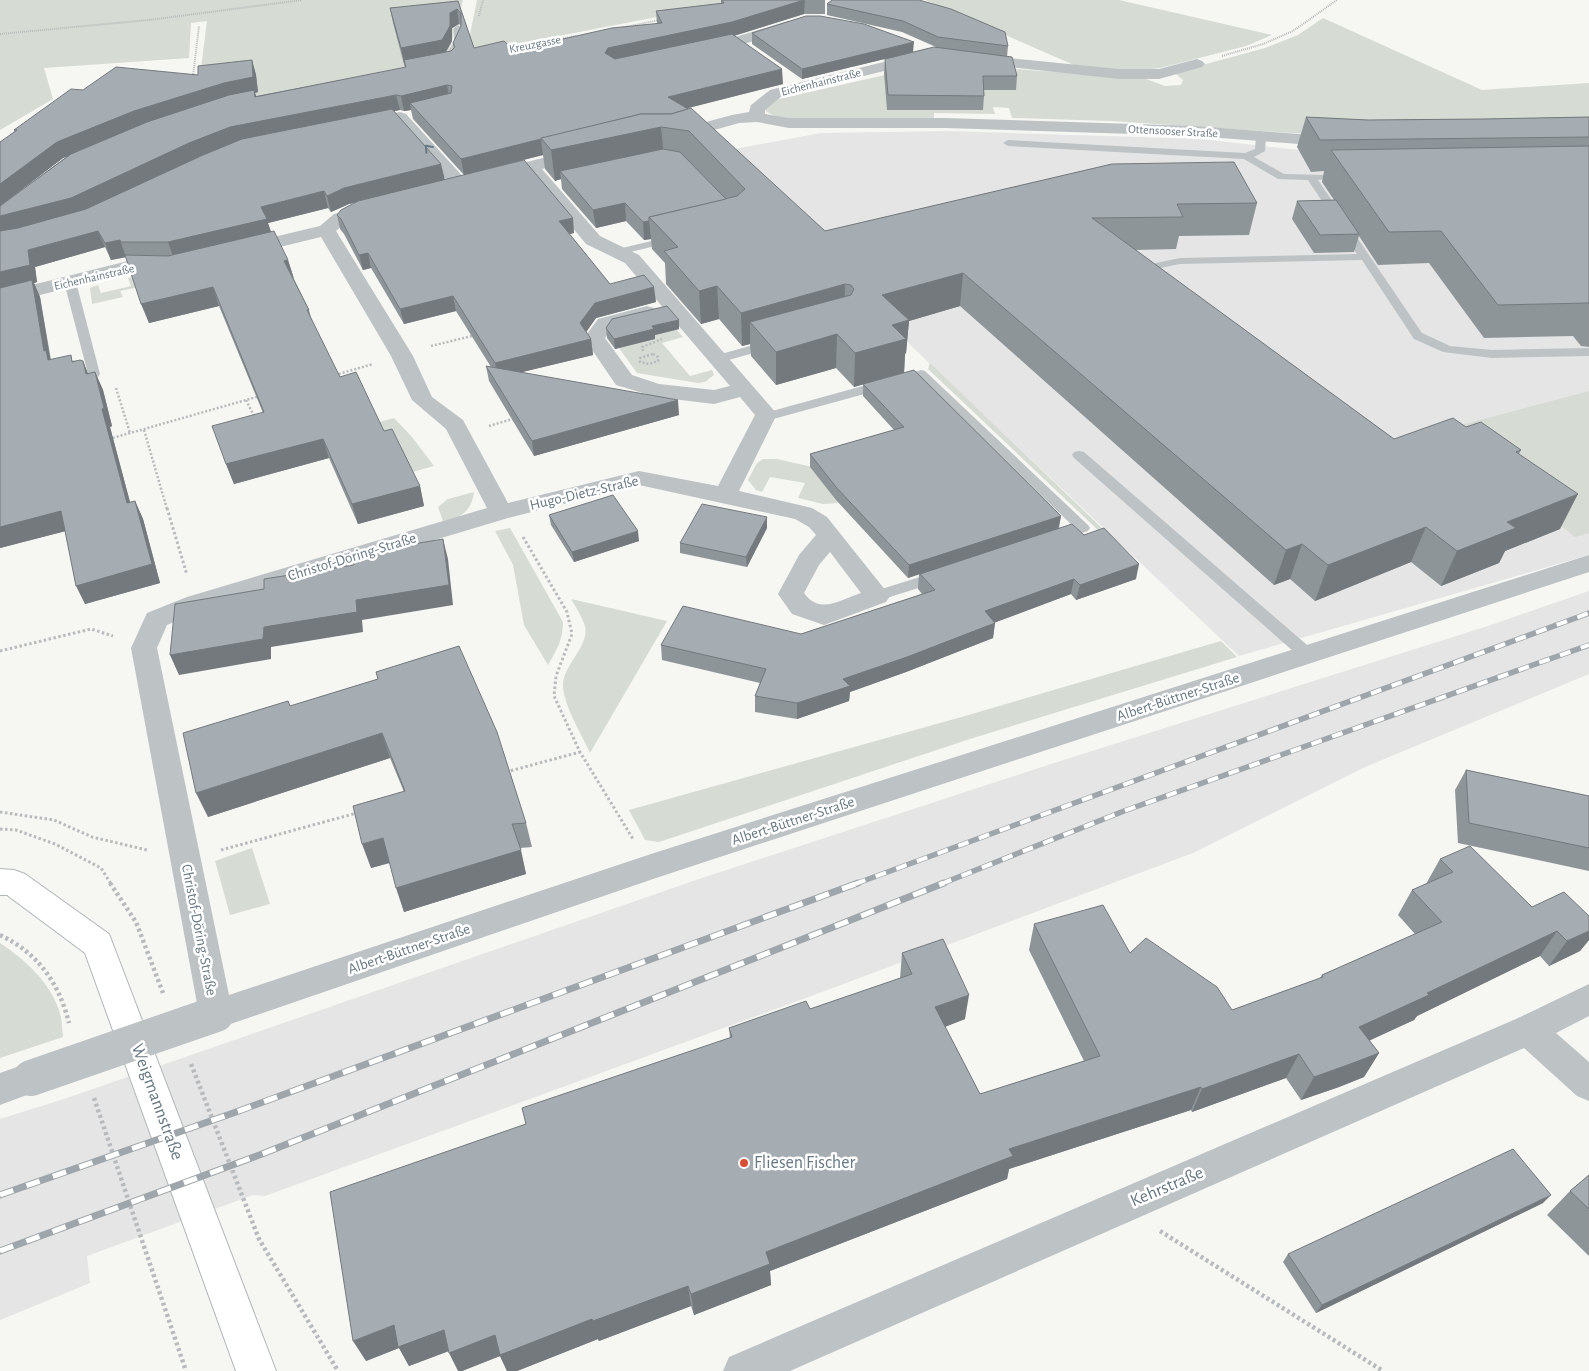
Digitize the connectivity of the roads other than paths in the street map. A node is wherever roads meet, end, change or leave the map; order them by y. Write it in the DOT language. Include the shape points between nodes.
graph roads {
  1 [pos="805,20"];
  2 [pos="458,28"];
  3 [pos="736,42"];
  4 [pos="915,46"];
  5 [pos="689,52"];
  6 [pos="752,53"];
  7 [pos="961,58"];
  8 [pos="444,62"];
  9 [pos="1196,64"];
  10 [pos="784,76"];
  11 [pos="800,87"];
  12 [pos="756,117"];
  13 [pos="344,128"];
  14 [pos="658,137"];
  15 [pos="1261,137"];
  16 [pos="1008,143"];
  17 [pos="1349,143"];
  18 [pos="596,149"];
  19 [pos="1246,156"];
  20 [pos="531,166"];
  21 [pos="1310,177"];
  22 [pos="1330,177"];
  23 [pos="460,184"];
  24 [pos="441,189"];
  25 [pos="355,210"];
  26 [pos="326,230"];
  27 [pos="681,237"];
  28 [pos="618,252"];
  29 [pos="222,255"];
  30 [pos="1366,257"];
  31 [pos="184,264"];
  32 [pos="1150,267"];
  33 [pos="70,282"];
  34 [pos="0,299"];
  35 [pos="672,306"];
  36 [pos="781,341"];
  37 [pos="1589,352"];
  38 [pos="718,359"];
  39 [pos="94,374"];
  40 [pos="745,389"];
  41 [pos="766,417"];
  42 [pos="1080,455"];
  43 [pos="725,496"];
  44 [pos="501,512"];
  45 [pos="830,536"];
  46 [pos="1045,540"];
  47 [pos="1589,563"];
  48 [pos="952,572"];
  49 [pos="877,596"];
  50 [pos="1308,655"];
  51 [pos="0,882"];
  52 [pos="1589,999"];
  53 [pos="216,1014"];
  54 [pos="1528,1030"];
  55 [pos="15,1083"];
  56 [pos="1589,1085"];
  57 [pos="256,1371"];
  58 [pos="743,1371"];
  1 -- 3 [label="street"];
  2 -- 8 [label="lane" via="458,40"];
  3 -- 5 [label="street"];
  3 -- 6 [label="street"];
  4 -- 11 [label="street, Eichenhainstraße" via="933,54"];
  7 -- 9 [label="street" via="1119,74 1159,74"];
  10 -- 11 [label="street"];
  11 -- 12 [label="street, Eichenhainstraße" via="776,93 757,108"];
  12 -- 14 [label="street" via="738,118 673,137"];
  12 -- 15 [label="street, Ottensooser Straße" via="789,123 944,123 1196,131"];
  23 -- 13 [label="street, one-way" via="404,116"];
  15 -- 17 [label="street, Ottensooser Straße"];
  15 -- 19 [label="lane" via="1260,151"];
  16 -- 19 [label="lane"];
  18 -- 20 [label="street"];
  19 -- 21 [label="lane" via="1282,177"];
  20 -- 23 [label="street"];
  20 -- 28 [label="street" via="554,186 592,240"];
  21 -- 22 [label="lane"];
  21 -- 30 [label="lane"];
  23 -- 24 [label="street"];
  25 -- 26 [label="street" via="337,219"];
  26 -- 29 [label="street"];
  26 -- 44 [label="street" via="401,355 423,400 455,425"];
  27 -- 28 [label="lane"];
  28 -- 35 [label="street" via="632,259"];
  30 -- 32 [label="lane" via="1180,261"];
  30 -- 37 [label="lane" via="1418,336 1447,349 1492,354"];
  31 -- 33 [label="street, Eichenhainstraße" via="174,267 132,266"];
  33 -- 34 [label="street, Eichenhainstraße"];
  33 -- 39 [label="lane"];
  35 -- 38 [label="street"];
  35 -- 40 [label="street" via="605,323 594,338 624,380 656,390 714,397"];
  36 -- 38 [label="lane"];
  38 -- 40 [label="street"];
  40 -- 41 [label="street"];
  41 -- 43 [label="street"];
  41 -- 46 [label="lane" via="921,374 1083,528"];
  42 -- 50 [label="lane"];
  43 -- 44 [label="street, Hugo-Dietz-Straße" via="639,478"];
  43 -- 45 [label="street, Hugo-Dietz-Straße" via="803,513 818,522"];
  44 -- 53 [label="street, Christof-Döring-Straße" via="196,603 156,619 144,648"];
  45 -- 49 [label="street, Hugo-Dietz-Straße"];
  45 -- 49 [label="street" via="808,561 792,594 801,608 824,616"];
  47 -- 50 [label="street, Albert-Büttner-Straße"];
  48 -- 49 [label="lane"];
  50 -- 53 [label="street, Albert-Büttner-Straße" via="651,867"];
  51 -- 57 [label="street, Weigmannstraße" via="14,882 98,944"];
  52 -- 54 [label="street, Kehrstraße"];
  53 -- 55 [label="street, Albert-Büttner-Straße, bridge"];
  54 -- 56 [label="street"];
  54 -- 58 [label="street, Kehrstraße"];
}
